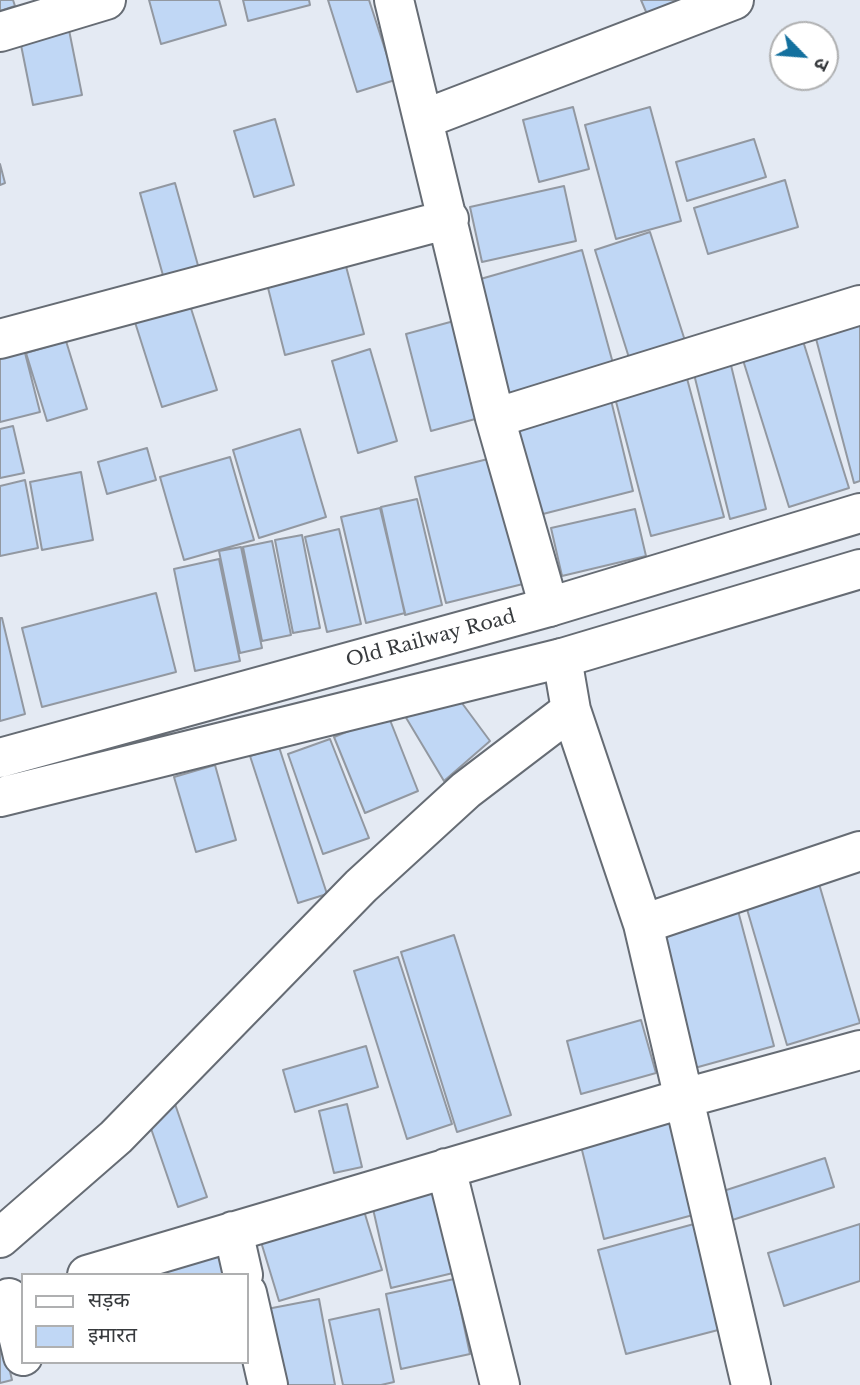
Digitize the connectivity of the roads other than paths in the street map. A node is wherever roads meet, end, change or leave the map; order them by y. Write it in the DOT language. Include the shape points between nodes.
graph roads {
  1 [pos="106,0"];
  2 [pos="394,0"];
  3 [pos="734,0"];
  4 [pos="0,32"];
  5 [pos="424,119"];
  6 [pos="449,219"];
  7 [pos="860,305"];
  8 [pos="0,339"];
  9 [pos="495,418"];
  10 [pos="860,513"];
  11 [pos="860,569"];
  12 [pos="549,607"];
  13 [pos="562,658"];
  14 [pos="571,710"];
  15 [pos="0,758"];
  16 [pos="0,797"];
  17 [pos="860,851"];
  18 [pos="643,924"];
  19 [pos="860,1050"];
  20 [pos="685,1098"];
  21 [pos="446,1168"];
  22 [pos="233,1231"];
  23 [pos="0,1238"];
  24 [pos="94,1273"];
  25 [pos="243,1273"];
  26 [pos="10,1297"];
  27 [pos="248,1297"];
  28 [pos="21,1347"];
  29 [pos="25,1364"];
  30 [pos="30,1385"];
  31 [pos="268,1385"];
  32 [pos="500,1385"];
  33 [pos="751,1385"];
  1 -- 4 [label="street"];
  2 -- 5 [label="street"];
  3 -- 5 [label="street"];
  5 -- 6 [label="street"];
  6 -- 8 [label="street"];
  6 -- 9 [label="street"];
  7 -- 9 [label="street"];
  9 -- 12 [label="street"];
  10 -- 12 [label="street, Old Railway Road"];
  11 -- 13 [label="street"];
  12 -- 15 [label="street, Old Railway Road"];
  13 -- 14 [label="street"];
  13 -- 16 [label="street"];
  14 -- 18 [label="street"];
  14 -- 23 [label="street" via="466,790 361,886 116,1137"];
  17 -- 18 [label="street"];
  18 -- 20 [label="street"];
  19 -- 20 [label="street"];
  20 -- 21 [label="street"];
  20 -- 33 [label="street"];
  21 -- 22 [label="street"];
  21 -- 32 [label="street"];
  22 -- 24 [label="street"];
  22 -- 25 [label="street"];
  26 -- 28 [label="street"];
  27 -- 31 [label="street"];
  29 -- 30 [label="street"];
}
